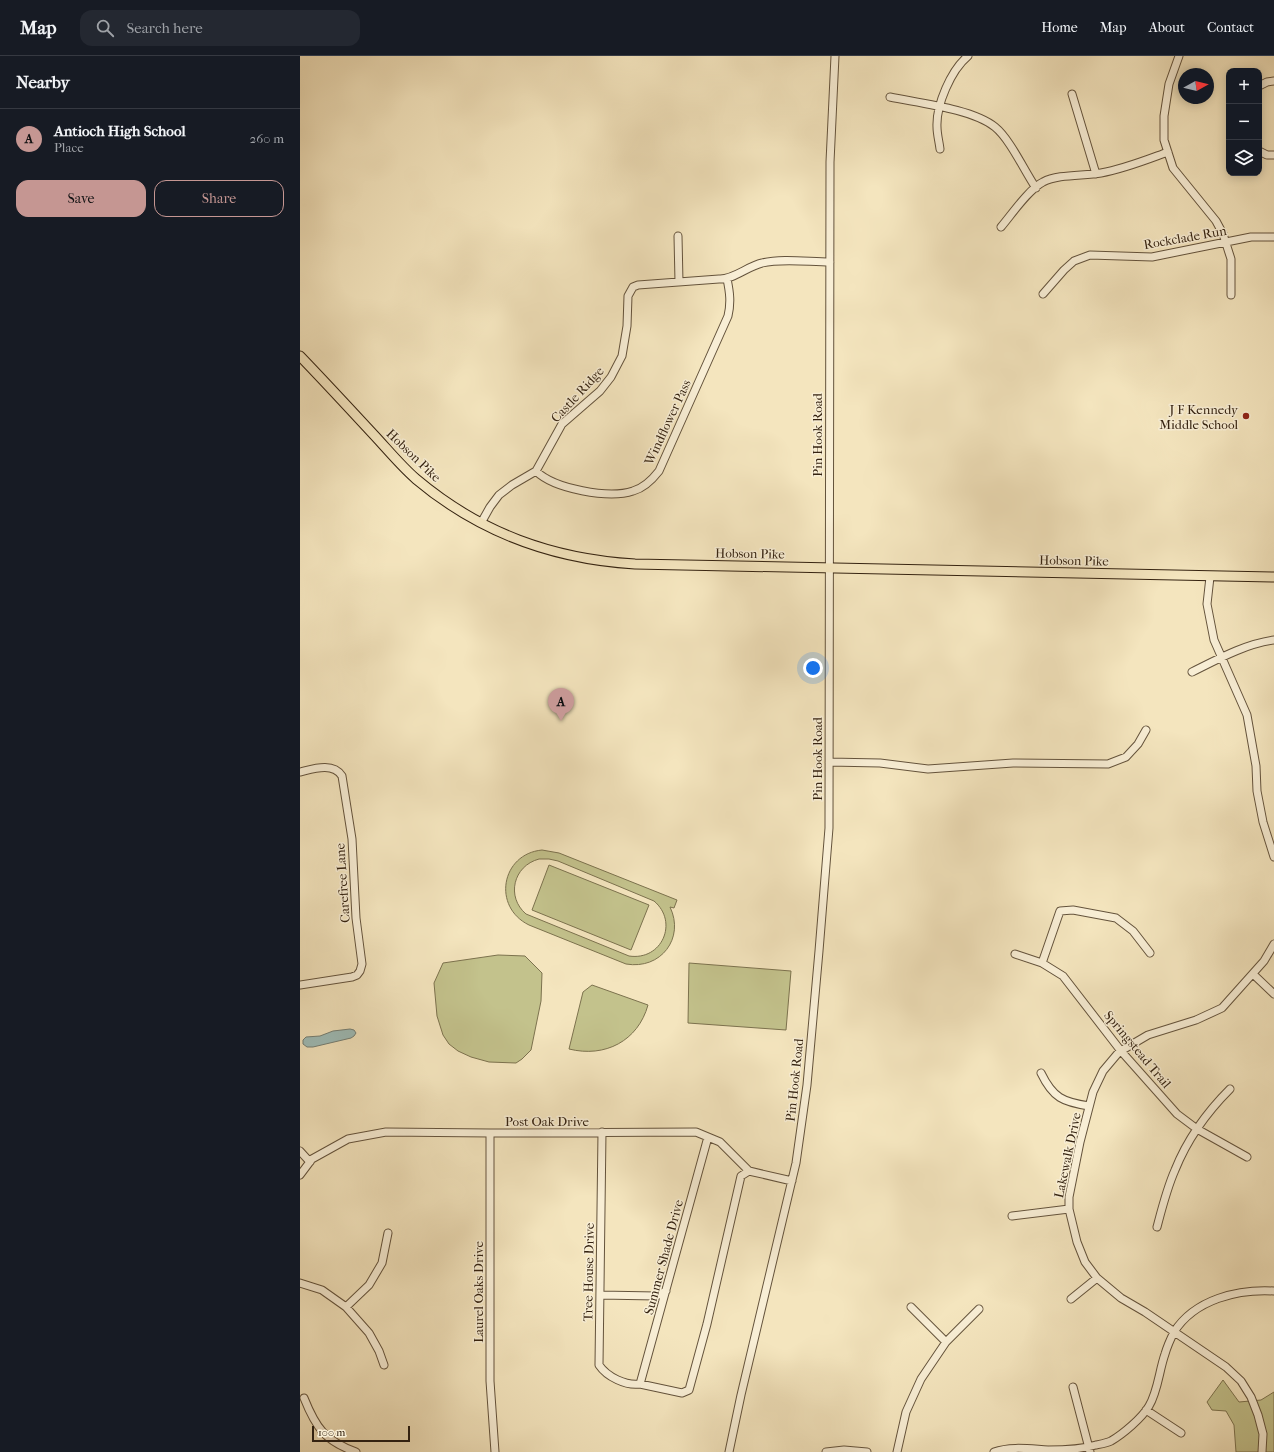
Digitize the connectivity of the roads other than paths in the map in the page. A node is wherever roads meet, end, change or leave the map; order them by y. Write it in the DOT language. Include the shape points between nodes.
graph roads {
  1 [pos="835,56"];
  2 [pos="968,56"];
  3 [pos="1179,56"];
  4 [pos="1274,81"];
  5 [pos="1262,84"];
  6 [pos="1072,94"];
  7 [pos="890,97"];
  8 [pos="939,107"];
  9 [pos="940,149"];
  10 [pos="1168,152"];
  11 [pos="1262,152"];
  12 [pos="1274,155"];
  13 [pos="1096,174"];
  14 [pos="1036,188"];
  15 [pos="1001,227"];
  16 [pos="678,236"];
  17 [pos="1274,238"];
  18 [pos="1226,242"];
  19 [pos="830,262"];
  20 [pos="727,279"];
  21 [pos="679,282"];
  22 [pos="1043,294"];
  23 [pos="1231,295"];
  24 [pos="300,356"];
  25 [pos="536,471"];
  26 [pos="481,523"];
  27 [pos="829,568"];
  28 [pos="1210,577"];
  29 [pos="1274,577"];
  30 [pos="1274,640"];
  31 [pos="1222,657"];
  32 [pos="1192,672"];
  33 [pos="1146,730"];
  34 [pos="829,762"];
  35 [pos="300,772"];
  36 [pos="1274,857"];
  37 [pos="1274,944"];
  38 [pos="1150,953"];
  39 [pos="1015,954"];
  40 [pos="1042,963"];
  41 [pos="1253,974"];
  42 [pos="300,985"];
  43 [pos="1274,994"];
  44 [pos="1122,1050"];
  45 [pos="1041,1073"];
  46 [pos="1230,1089"];
  47 [pos="1089,1106"];
  48 [pos="1197,1129"];
  49 [pos="602,1132"];
  50 [pos="490,1133"];
  51 [pos="708,1137"];
  52 [pos="300,1151"];
  53 [pos="1248,1157"];
  54 [pos="310,1162"];
  55 [pos="749,1171"];
  56 [pos="300,1175"];
  57 [pos="792,1181"];
  58 [pos="1069,1210"];
  59 [pos="1012,1216"];
  60 [pos="1157,1227"];
  61 [pos="388,1233"];
  62 [pos="1096,1278"];
  63 [pos="300,1283"];
  64 [pos="666,1291"];
  65 [pos="1274,1291"];
  66 [pos="600,1295"];
  67 [pos="1071,1300"];
  68 [pos="346,1306"];
  69 [pos="911,1307"];
  70 [pos="979,1309"];
  71 [pos="1174,1332"];
  72 [pos="946,1342"];
  73 [pos="384,1365"];
  74 [pos="640,1384"];
  75 [pos="1073,1387"];
  76 [pos="304,1398"];
  77 [pos="1146,1410"];
  78 [pos="1182,1433"];
  79 [pos="339,1449"];
  80 [pos="1089,1450"];
  81 [pos="356,1452"];
  82 [pos="495,1452"];
  83 [pos="729,1452"];
  84 [pos="826,1452"];
  85 [pos="867,1452"];
  86 [pos="897,1452"];
  87 [pos="994,1452"];
  88 [pos="1262,1452"];
  1 -- 19 [label="street, Pin Hook Road" via="830,162"];
  2 -- 8 [label="street" via="948,84"];
  3 -- 10 [label="street" via="1169,84 1164,116 1164,140"];
  4 -- 5 [label="street"];
  6 -- 13 [label="street"];
  7 -- 8 [label="street"];
  8 -- 9 [label="street" via="936,126"];
  8 -- 14 [label="street" via="981,118 996,128 1012,148"];
  10 -- 13 [label="street" via="1127,167"];
  10 -- 18 [label="street" via="1173,168 1216,221"];
  11 -- 12 [label="street"];
  13 -- 14 [label="street" via="1058,177 1042,182"];
  14 -- 15 [label="street"];
  16 -- 21 [label="street"];
  17 -- 18 [label="street, Rockclade Run"];
  18 -- 22 [label="street, Rockclade Run" via="1152,257 1090,255 1074,261"];
  18 -- 23 [label="street" via="1231,259"];
  19 -- 20 [label="street, Castle Ridge" via="768,262 748,268"];
  19 -- 27 [label="street, Pin Hook Road"];
  20 -- 21 [label="street, Castle Ridge"];
  20 -- 25 [label="street, Windflower Pass" via="730,295 728,316 659,471 650,482 633,491 604,494 555,483"];
  21 -- 25 [label="street, Castle Ridge" via="638,285 630,290 625,342 617,368 600,391 562,424"];
  24 -- 26 [label="main road, Hobson Pike" via="416,478 445,501"];
  25 -- 26 [label="street" via="499,495"];
  26 -- 27 [label="main road, Hobson Pike" via="543,549 607,562"];
  27 -- 28 [label="main road, Hobson Pike"];
  27 -- 34 [label="street, Pin Hook Road"];
  28 -- 29 [label="main road, Hobson Pike"];
  28 -- 31 [label="street" via="1207,604 1214,640"];
  30 -- 31 [label="street" via="1259,642"];
  31 -- 32 [label="street"];
  31 -- 36 [label="street" via="1247,715 1256,766 1257,792"];
  33 -- 34 [label="street" via="1126,757 1108,764 1013,763 928,769 880,763"];
  34 -- 57 [label="street, Pin Hook Road" via="829,828 818,967 807,1086"];
  35 -- 42 [label="street, Carefree Lane" via="331,768 340,773 343,779 352,839 356,918 362,964 357,975 352,977"];
  37 -- 41 [label="street, Lakewalk Drive"];
  38 -- 40 [label="street" via="1133,931 1116,918 1073,910 1060,911"];
  39 -- 40 [label="street, Springstead Trail"];
  40 -- 44 [label="street, Springstead Trail" via="1063,976"];
  41 -- 43 [label="street"];
  41 -- 44 [label="street, Lakewalk Drive" via="1222,1008 1196,1020 1148,1035"];
  44 -- 47 [label="street, Lakewalk Drive" via="1103,1071"];
  44 -- 48 [label="street, Springstead Trail" via="1177,1114"];
  45 -- 47 [label="street" via="1051,1091 1060,1098 1073,1104"];
  46 -- 48 [label="street"];
  47 -- 58 [label="street, Lakewalk Drive" via="1069,1197"];
  48 -- 53 [label="street, Springstead Trail"];
  48 -- 60 [label="street" via="1175,1170"];
  49 -- 50 [label="street, Post Oak Drive"];
  49 -- 51 [label="street, Post Oak Drive" via="696,1132"];
  49 -- 66 [label="street, Tree House Drive"];
  50 -- 54 [label="street, Post Oak Drive" via="386,1132 348,1139"];
  50 -- 82 [label="street, Laurel Oaks Drive" via="490,1381"];
  51 -- 55 [label="street, Post Oak Drive" via="720,1142"];
  51 -- 64 [label="street, Summer Shade Drive"];
  52 -- 54 [label="street"];
  54 -- 56 [label="street, Post Oak Drive"];
  55 -- 57 [label="street"];
  55 -- 74 [label="street, Tree House Drive" via="741,1176 689,1390 682,1393"];
  57 -- 83 [label="street, Pin Hook Road"];
  58 -- 59 [label="street"];
  58 -- 62 [label="street, Lakewalk Drive" via="1079,1249"];
  61 -- 68 [label="street" via="382,1263 369,1285"];
  62 -- 67 [label="street"];
  62 -- 71 [label="street, Lakewalk Drive" via="1121,1298"];
  63 -- 68 [label="street" via="322,1290"];
  64 -- 66 [label="street" via="656,1296"];
  64 -- 74 [label="street, Summer Shade Drive"];
  65 -- 71 [label="street" via="1245,1292 1210,1301 1197,1308"];
  66 -- 74 [label="street, Tree House Drive" via="599,1365 603,1372 610,1376 634,1385"];
  68 -- 73 [label="street" via="369,1333"];
  69 -- 72 [label="street"];
  70 -- 72 [label="street"];
  71 -- 77 [label="street"];
  71 -- 88 [label="street, Lakewalk Drive" via="1226,1367 1241,1381 1258,1415 1263,1434"];
  72 -- 86 [label="street" via="921,1379 906,1412"];
  75 -- 80 [label="street"];
  76 -- 79 [label="street" via="312,1418"];
  77 -- 78 [label="street"];
  77 -- 80 [label="street" via="1110,1442"];
  79 -- 81 [label="street"];
  80 -- 87 [label="street" via="1018,1448"];
  84 -- 85 [label="street"];
}
